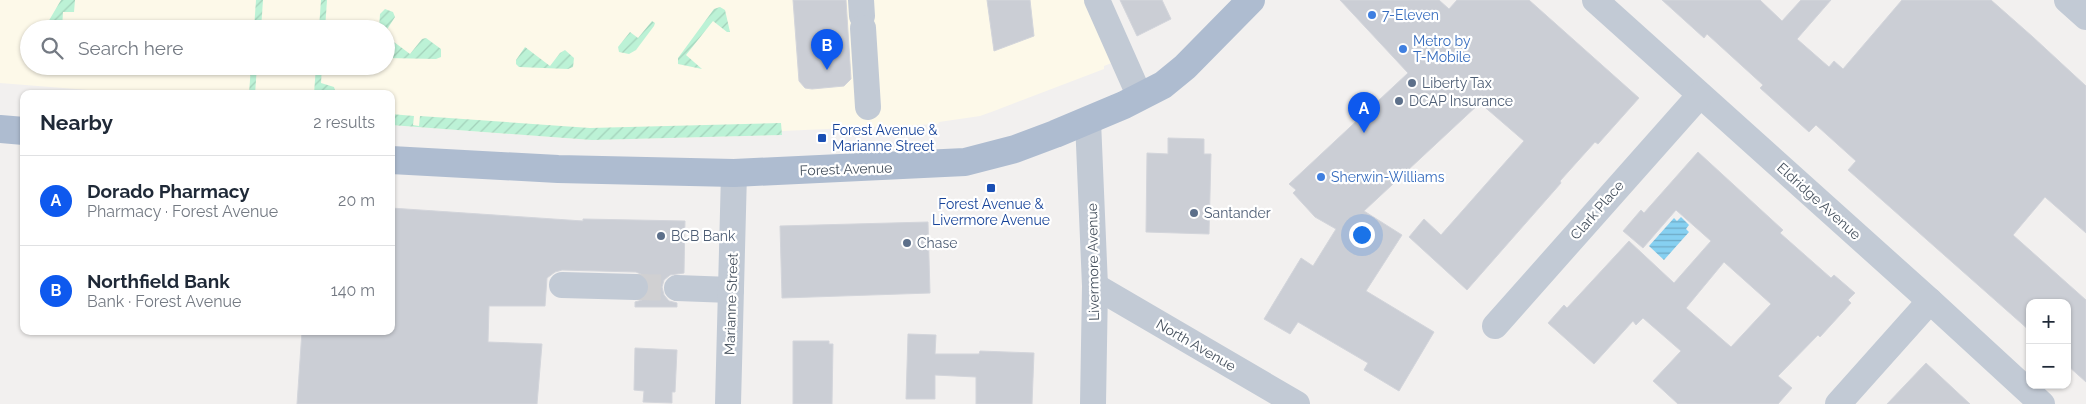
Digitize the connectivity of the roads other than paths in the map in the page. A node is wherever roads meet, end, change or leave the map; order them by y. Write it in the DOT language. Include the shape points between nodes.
graph roads {
  1 [pos="1097,0"];
  2 [pos="1251,0"];
  3 [pos="1595,0"];
  4 [pos="2067,0"];
  5 [pos="862,15"];
  6 [pos="2086,17"];
  7 [pos="1700,95"];
  8 [pos="1140,97"];
  9 [pos="868,107"];
  10 [pos="1088,120"];
  11 [pos="0,129"];
  12 [pos="20,131"];
  13 [pos="395,160"];
  14 [pos="734,173"];
  15 [pos="562,285"];
  16 [pos="1095,286"];
  17 [pos="635,288"];
  18 [pos="677,288"];
  19 [pos="731,290"];
  20 [pos="1930,301"];
  21 [pos="1495,326"];
  22 [pos="728,404"];
  23 [pos="1093,404"];
  24 [pos="1297,404"];
  25 [pos="1838,404"];
  26 [pos="2042,404"];
  1 -- 8 [label="street"];
  2 -- 8 [label="main road, Forest Avenue" via="1185,67 1163,85"];
  3 -- 7 [label="street, Eldridge Avenue"];
  4 -- 6 [label="street"];
  5 -- 9 [label="street"];
  7 -- 20 [label="street, Eldridge Avenue"];
  7 -- 21 [label="street, Clark Place"];
  8 -- 10 [label="main road, Forest Avenue"];
  10 -- 14 [label="main road, Forest Avenue" via="1015,149 965,162"];
  10 -- 16 [label="street, Livermore Avenue"];
  11 -- 12 [label="main road"];
  13 -- 14 [label="main road, Forest Avenue" via="558,169"];
  14 -- 19 [label="street, Marianne Street"];
  15 -- 17 [label="street"];
  16 -- 23 [label="street, Livermore Avenue"];
  16 -- 24 [label="street, North Avenue"];
  18 -- 19 [label="street"];
  19 -- 22 [label="street, Marianne Street"];
  20 -- 25 [label="street"];
  20 -- 26 [label="street, Eldridge Avenue"];
}
